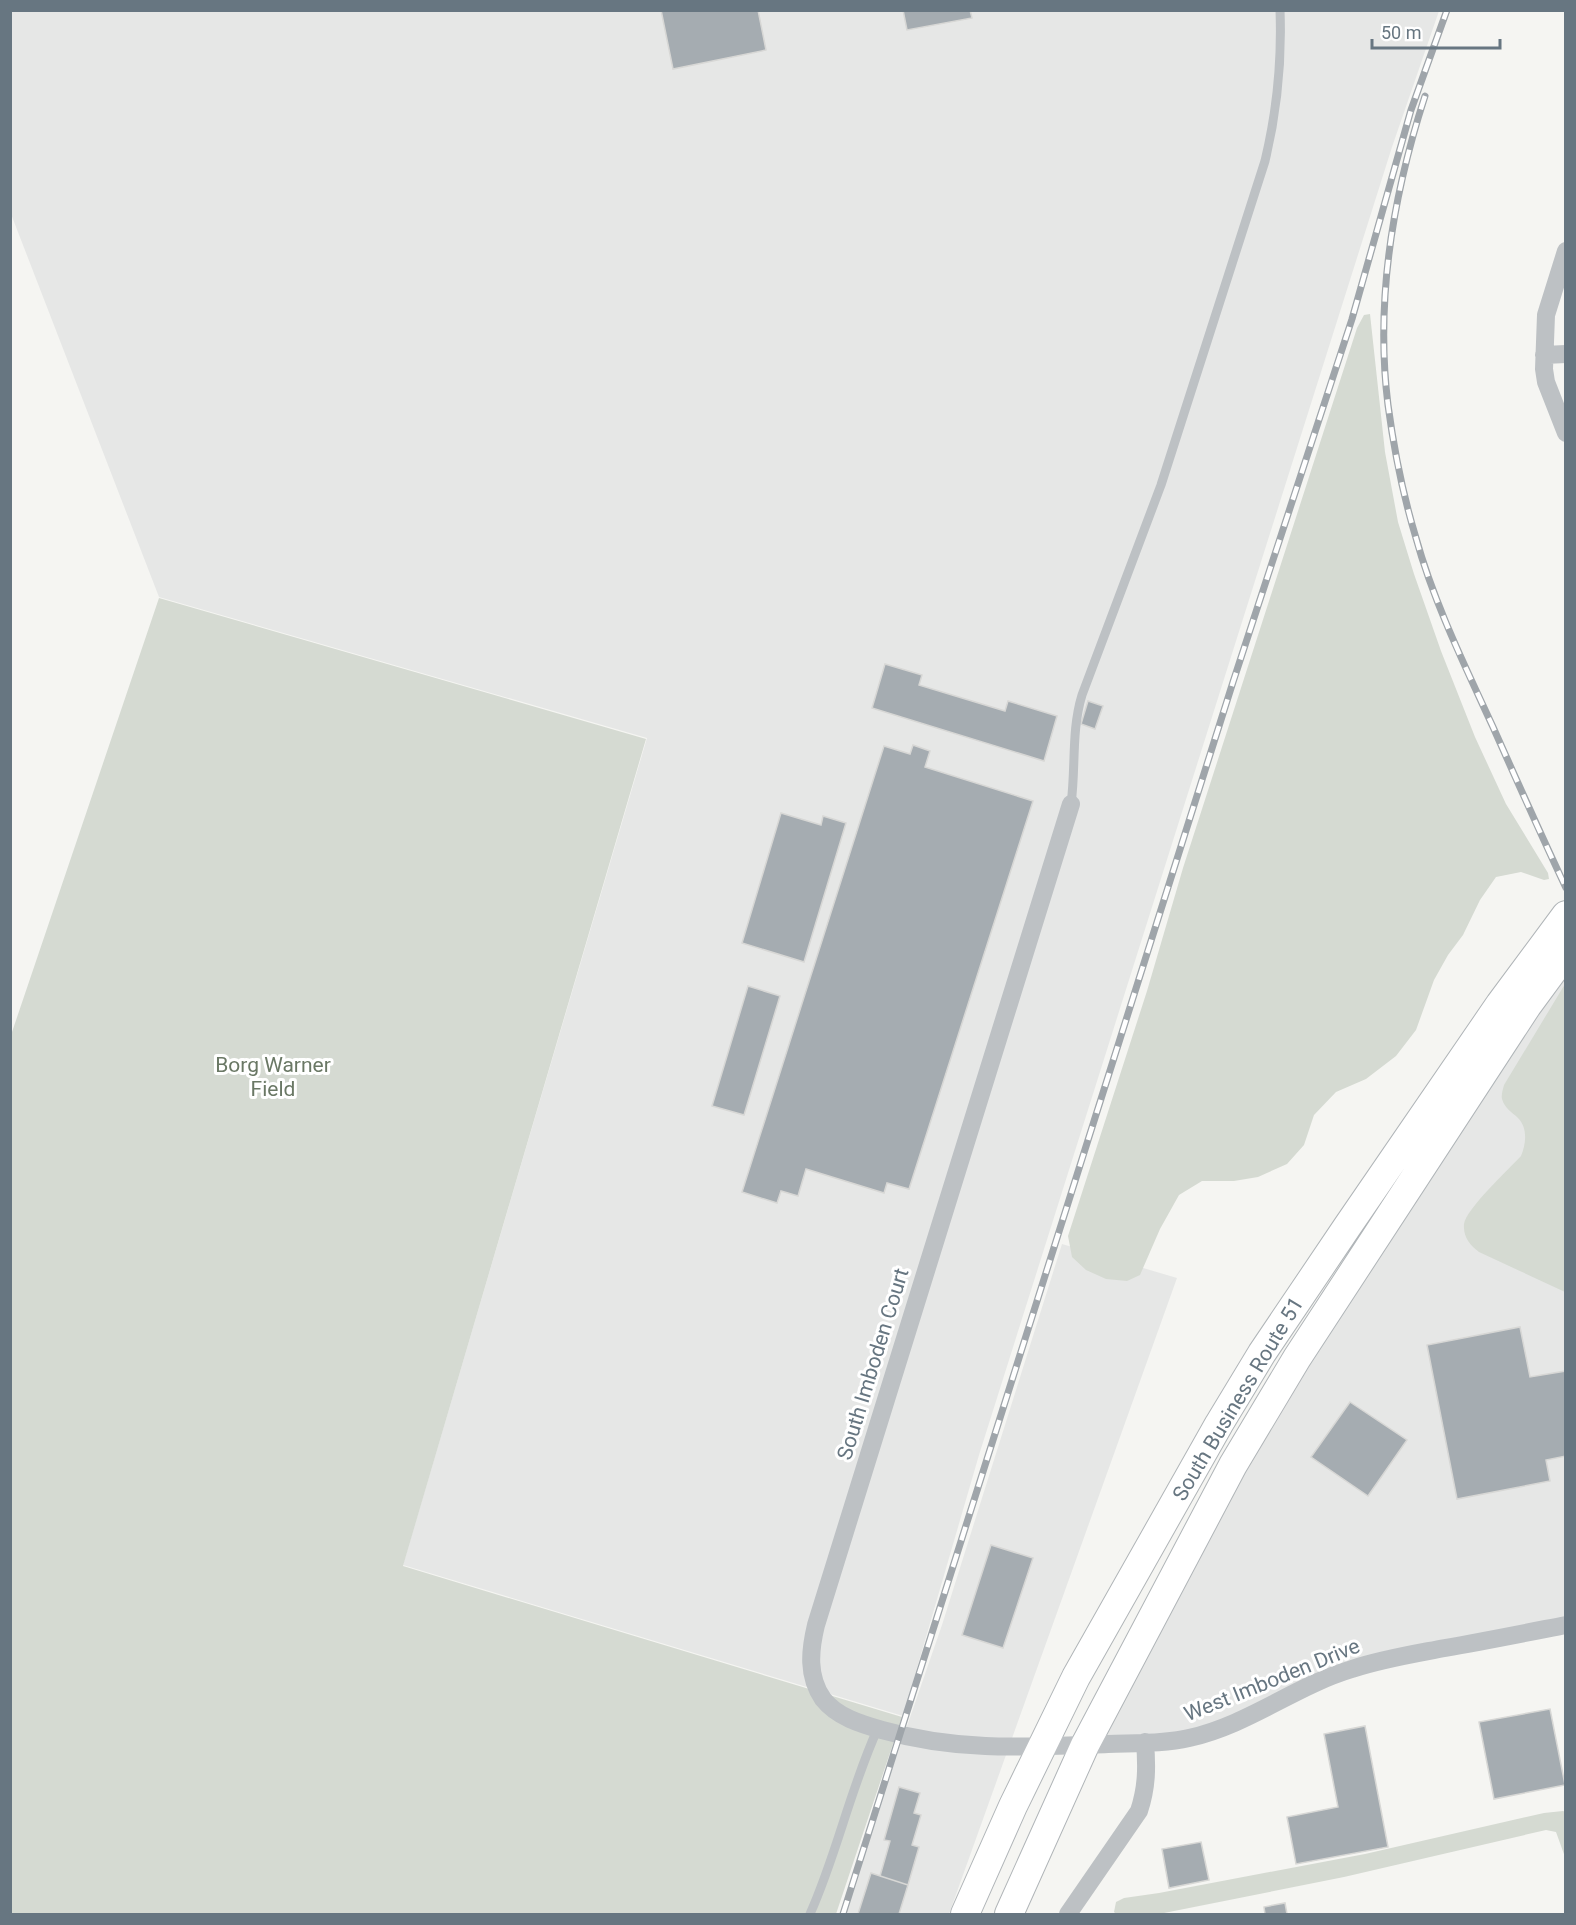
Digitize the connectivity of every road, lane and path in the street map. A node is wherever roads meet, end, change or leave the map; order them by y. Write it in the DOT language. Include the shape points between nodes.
graph roads {
  1 [pos="1280,10"];
  2 [pos="1566,251"];
  3 [pos="1566,354"];
  4 [pos="1544,355"];
  5 [pos="1566,433"];
  6 [pos="1071,804"];
  7 [pos="1566,915"];
  8 [pos="1566,953"];
  9 [pos="1566,1625"];
  10 [pos="878,1728"];
  11 [pos="1145,1742"];
  12 [pos="1063,1746"];
  13 [pos="810,1914"];
  14 [pos="965,1914"];
  15 [pos="1009,1914"];
  16 [pos="1068,1914"];
  1 -- 6 [label="lane" via="1280,73 1265,161 1161,485 1079,705"];
  2 -- 4 [label="street" via="1546,315"];
  3 -- 4 [label="street"];
  4 -- 5 [label="street" via="1546,382"];
  6 -- 10 [label="street, South Imboden Court" via="811,1647 815,1685 824,1700 838,1713"];
  7 -- 12 [label="main road, South Business Route 51" via="1500,1004 1263,1353 1076,1677"];
  8 -- 12 [label="main road, South Business Route 51" via="1292,1368"];
  9 -- 11 [label="street, West Imboden Drive" via="1352,1669 1220,1730 1187,1739"];
  10 -- 12 [label="street, South Imboden Court" via="963,1746"];
  10 -- 13 [label="lane"];
  11 -- 12 [label="street, West Imboden Drive"];
  11 -- 16 [label="street" via="1147,1773 1138,1810"];
  12 -- 14 [label="main road, South Business Route 51"];
  12 -- 15 [label="main road, South Business Route 51"];
}
